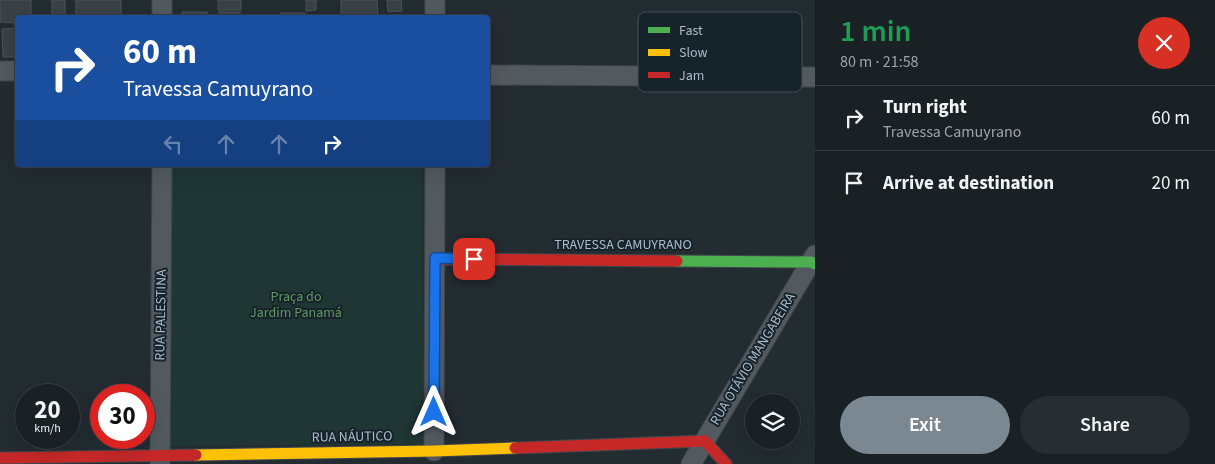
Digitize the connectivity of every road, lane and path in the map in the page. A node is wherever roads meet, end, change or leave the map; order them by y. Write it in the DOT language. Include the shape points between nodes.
graph roads {
  1 [pos="162,0"];
  2 [pos="435,0"];
  3 [pos="162,15"];
  4 [pos="435,15"];
  5 [pos="0,71"];
  6 [pos="15,71"];
  7 [pos="490,75"];
  8 [pos="638,76"];
  9 [pos="802,77"];
  10 [pos="815,77"];
  11 [pos="162,167"];
  12 [pos="435,167"];
  13 [pos="435,258"];
  14 [pos="814,260"];
  15 [pos="705,441"];
  16 [pos="434,451"];
  17 [pos="0,458"];
  18 [pos="375,458"];
  19 [pos="160,460"];
  20 [pos="691,464"];
  21 [pos="726,464"];
  1 -- 3 [label="street"];
  2 -- 4 [label="street"];
  5 -- 6 [label="street"];
  7 -- 8 [label="street"];
  9 -- 10 [label="street"];
  11 -- 19 [label="street, RUA PALESTINA"];
  12 -- 13 [label="street"];
  13 -- 14 [label="street, TRAVESSA CAMUYRANO"];
  13 -- 16 [label="street"];
  14 -- 15 [label="street, RUA OTÁVIO MANGABEIRA"];
  15 -- 16 [label="street, RUA NÁUTICO"];
  15 -- 20 [label="street, RUA OTÁVIO MANGABEIRA"];
  15 -- 21 [label="street"];
  16 -- 18 [label="street, RUA NÁUTICO"];
  17 -- 19 [label="street, RUA NÁUTICO"];
  18 -- 19 [label="street, RUA NÁUTICO"];
}
